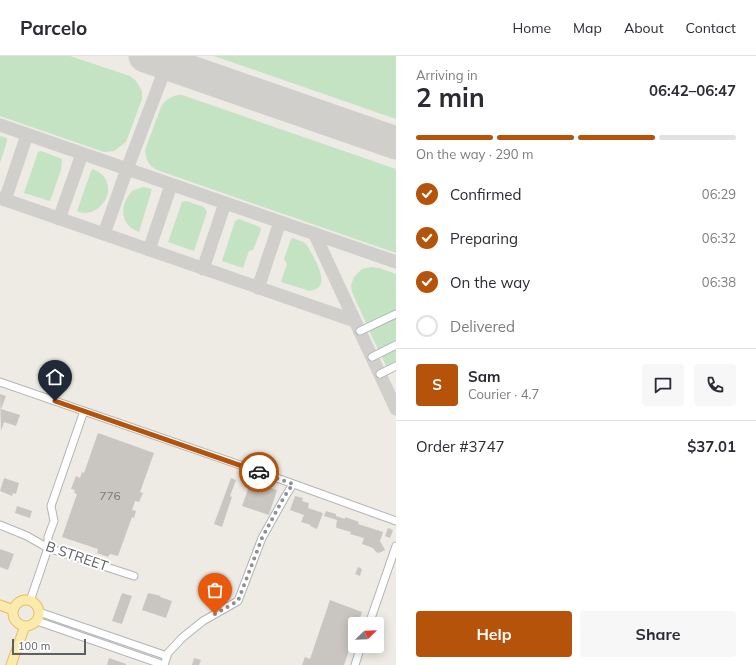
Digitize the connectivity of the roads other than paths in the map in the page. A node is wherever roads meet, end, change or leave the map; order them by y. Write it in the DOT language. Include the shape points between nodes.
graph roads {
  1 [pos="396,314"];
  2 [pos="360,331"];
  3 [pos="396,345"];
  4 [pos="372,357"];
  5 [pos="396,366"];
  6 [pos="380,374"];
  7 [pos="0,382"];
  8 [pos="84,412"];
  9 [pos="293,484"];
  10 [pos="396,521"];
  11 [pos="0,526"];
  12 [pos="396,546"];
  13 [pos="48,548"];
  14 [pos="134,576"];
  15 [pos="30,601"];
  16 [pos="0,605"];
  17 [pos="13,610"];
  18 [pos="38,616"];
  19 [pos="371,617"];
  20 [pos="25,626"];
  21 [pos="358,653"];
  22 [pos="167,656"];
  23 [pos="12,665"];
  24 [pos="164,665"];
  25 [pos="354,665"];
  1 -- 2 [label="street"];
  3 -- 4 [label="street"];
  5 -- 6 [label="street"];
  7 -- 8 [label="street"];
  8 -- 9 [label="street"];
  8 -- 13 [label="street" via="51,506 54,521 48,537"];
  9 -- 10 [label="street"];
  9 -- 22 [label="street" via="262,538 238,601 203,621"];
  11 -- 13 [label="street, B STREET" via="27,536"];
  12 -- 19 [label="street"];
  13 -- 14 [label="street, B STREET"];
  13 -- 15 [label="street"];
  15 -- 17 [label="main road" via="18,602"];
  15 -- 18 [label="main road" via="36,605"];
  16 -- 17 [label="main road"];
  17 -- 20 [label="main road" via="15,621"];
  18 -- 20 [label="main road" via="32,625"];
  18 -- 22 [label="street"];
  18 -- 24 [label="street"];
  20 -- 23 [label="main road"];
  21 -- 25 [label="street"];
  22 -- 24 [label="street"];
}
